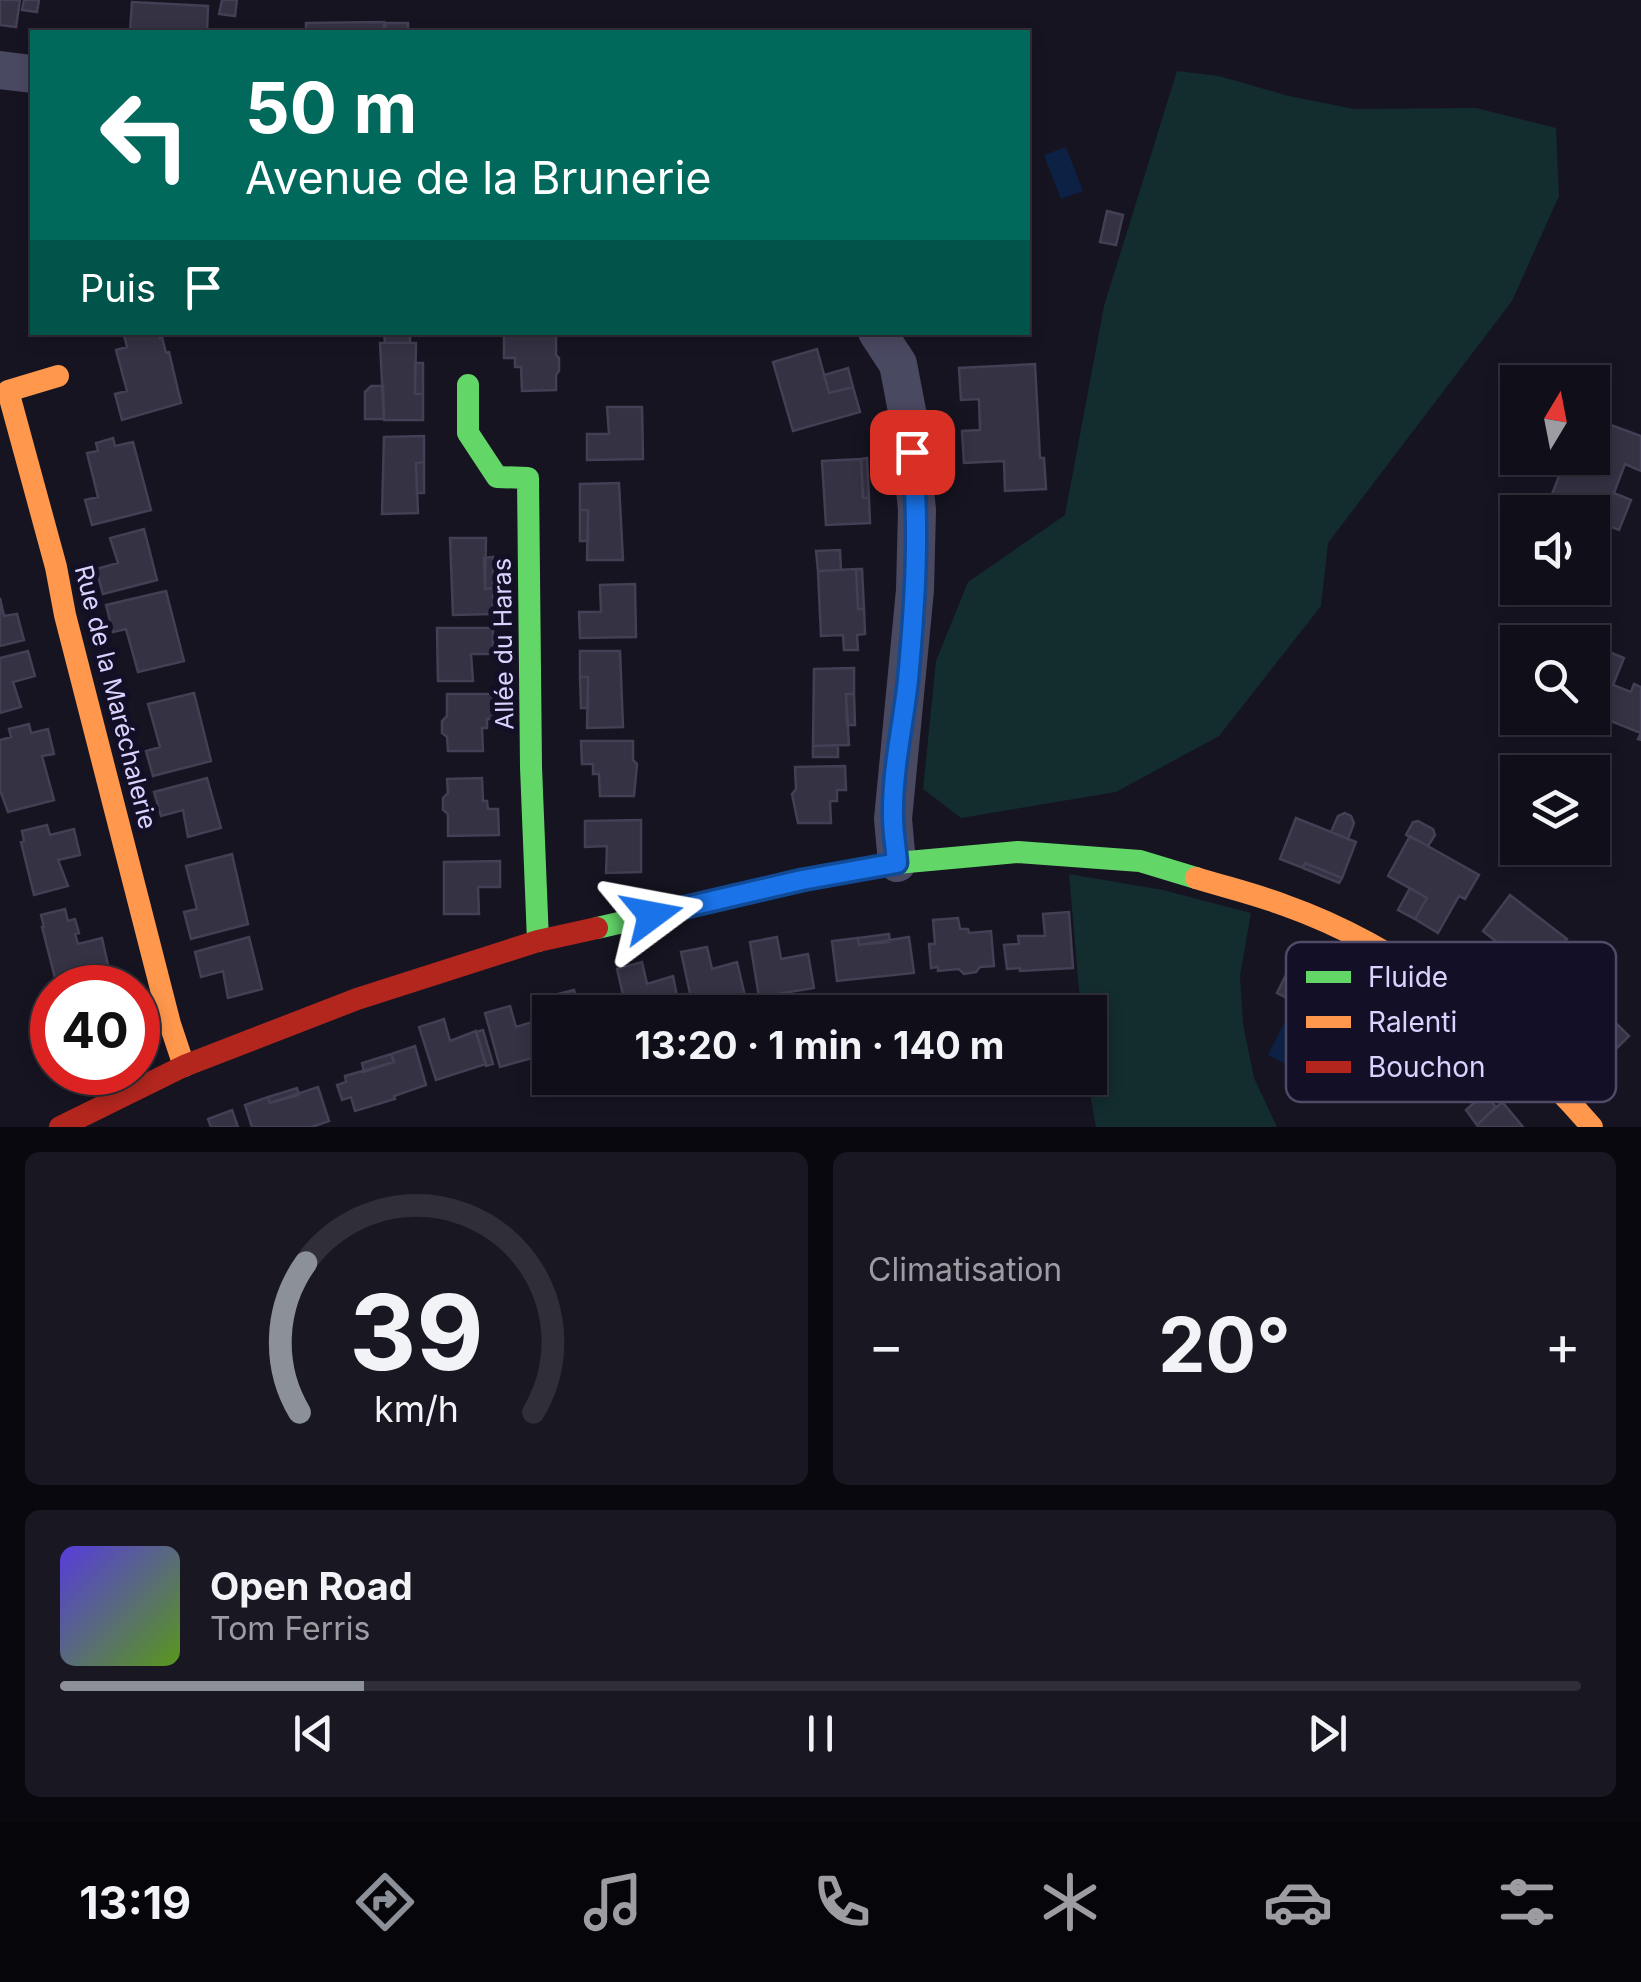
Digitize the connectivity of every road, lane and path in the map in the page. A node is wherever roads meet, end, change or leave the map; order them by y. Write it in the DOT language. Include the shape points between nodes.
graph roads {
  1 [pos="0,70"];
  2 [pos="30,74"];
  3 [pos="879,335"];
  4 [pos="58,376"];
  5 [pos="468,385"];
  6 [pos="897,863"];
  7 [pos="538,941"];
  8 [pos="1364,942"];
  9 [pos="184,1066"];
  10 [pos="1570,1102"];
  11 [pos="60,1127"];
  12 [pos="1592,1127"];
  1 -- 2 [label="street"];
  3 -- 6 [label="street" via="898,364 917,510 892,818"];
  4 -- 9 [label="street, Rue de la Maréchalerie" via="8,391"];
  5 -- 7 [label="street, Allée du Haras" via="468,433 497,477 528,478"];
  6 -- 7 [label="street"];
  6 -- 8 [label="street" via="1018,852 1140,861 1285,904"];
  7 -- 9 [label="street" via="358,999"];
  9 -- 11 [label="street"];
  10 -- 12 [label="street"];
}
